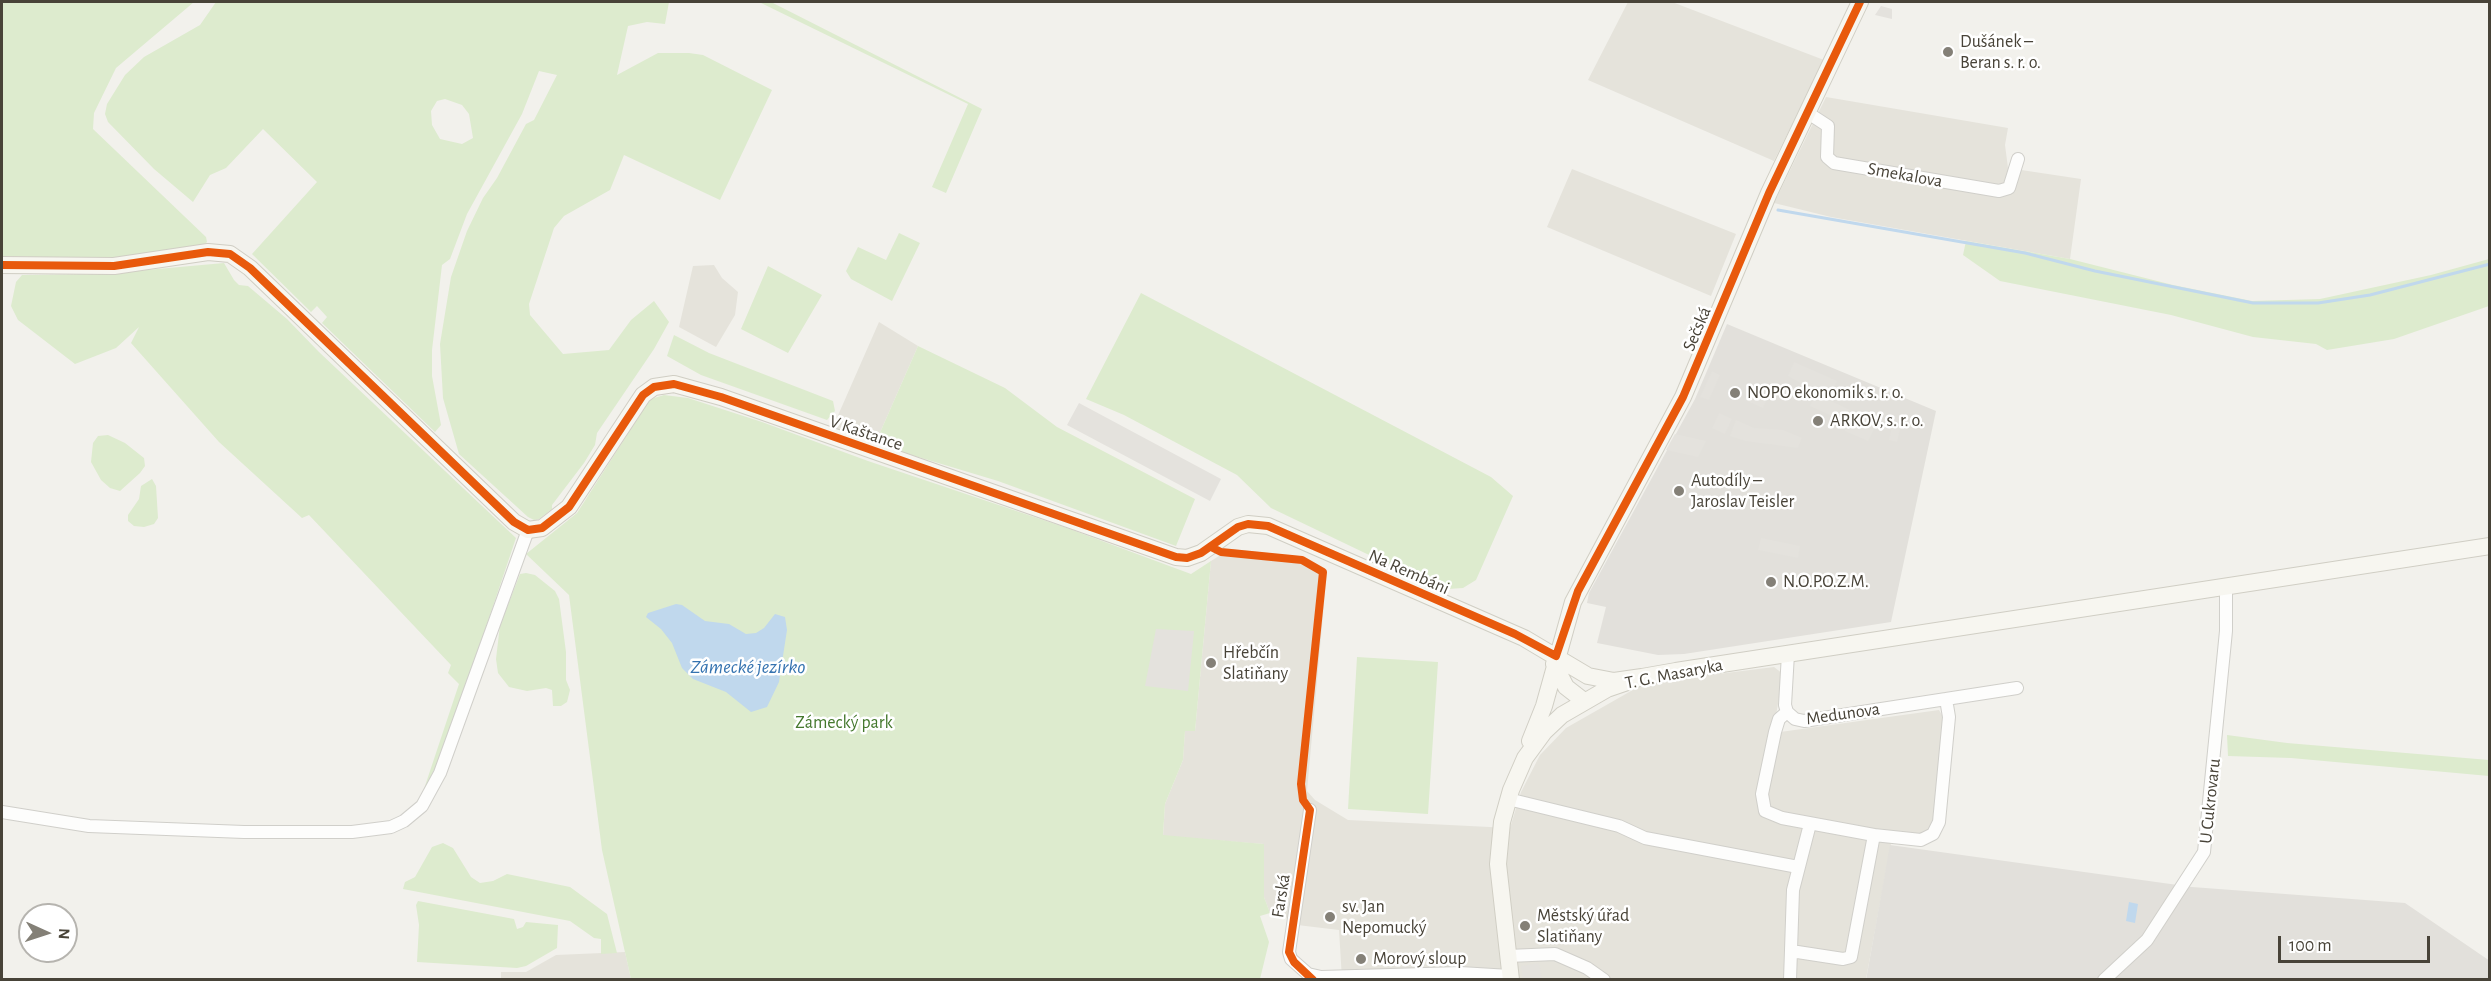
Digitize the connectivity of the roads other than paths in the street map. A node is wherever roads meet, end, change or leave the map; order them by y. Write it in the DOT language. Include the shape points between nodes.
graph roads {
  1 [pos="1860,2"];
  2 [pos="1808,113"];
  3 [pos="2018,159"];
  4 [pos="2,265"];
  5 [pos="1248,524"];
  6 [pos="528,530"];
  7 [pos="2490,546"];
  8 [pos="2226,587"];
  9 [pos="1788,654"];
  10 [pos="1555,660"];
  11 [pos="1576,670"];
  12 [pos="1642,677"];
  13 [pos="2017,688"];
  14 [pos="1946,699"];
  15 [pos="1584,701"];
  16 [pos="1787,712"];
  17 [pos="1514,782"];
  18 [pos="1508,799"];
  19 [pos="1310,810"];
  20 [pos="2,812"];
  21 [pos="1810,824"];
  22 [pos="1874,835"];
  23 [pos="1798,867"];
  24 [pos="1791,951"];
  25 [pos="1508,956"];
  26 [pos="1511,978"];
  27 [pos="1604,980"];
  28 [pos="1790,980"];
  29 [pos="2104,980"];
  1 -- 2 [label="street, Sečská"];
  2 -- 3 [label="street, Smekalova" via="1828,126 1827,157 1834,163 1999,191 2009,188"];
  2 -- 10 [label="street, Sečská" via="1769,193 1683,397 1578,591"];
  4 -- 6 [label="street" via="114,266 217,252 236,257 514,522"];
  5 -- 6 [label="street, V Kaštance" via="1233,529 1201,553 1176,557 721,397 668,384 654,387 638,401 587,483 560,516 542,528"];
  5 -- 10 [label="street, Na Rembáni" via="1275,529 1515,634"];
  6 -- 20 [label="street" via="440,773 422,806 404,821 391,827 352,832 244,832 89,826"];
  7 -- 8 [label="street, T. G. Masaryka"];
  8 -- 9 [label="street, T. G. Masaryka"];
  8 -- 29 [label="street, U Cukrovaru" via="2226,631 2204,852 2141,948"];
  9 -- 12 [label="street, T. G. Masaryka"];
  9 -- 16 [label="street"];
  10 -- 11 [label="street"];
  10 -- 15 [label="street" via="1566,687"];
  10 -- 17 [label="street, Sečská" via="1542,713"];
  11 -- 12 [label="street" via="1614,681"];
  11 -- 15 [label="street" via="1584,681"];
  12 -- 15 [label="street, T. G. Masaryka"];
  13 -- 14 [label="street, Medunova"];
  14 -- 16 [label="street, Medunova" via="1804,721"];
  14 -- 22 [label="street, Medunova" via="1948,717 1937,827 1922,840"];
  15 -- 17 [label="street, T. G. Masaryka" via="1562,714 1544,732"];
  16 -- 21 [label="street, Medunova" via="1779,719 1775,732 1762,807 1777,817"];
  17 -- 18 [label="street, T. G. Masaryka"];
  18 -- 23 [label="street" via="1619,826 1645,838"];
  18 -- 25 [label="street, T. G. Masaryka" via="1498,855"];
  19 -- 26 [label="street, Farská" via="1290,952 1294,962 1312,977 1460,973"];
  21 -- 22 [label="street, Medunova"];
  21 -- 23 [label="street"];
  22 -- 24 [label="street" via="1851,957"];
  23 -- 24 [label="street" via="1792,900"];
  24 -- 28 [label="street"];
  25 -- 26 [label="street, T. G. Masaryka"];
  25 -- 27 [label="street" via="1556,954"];
}
